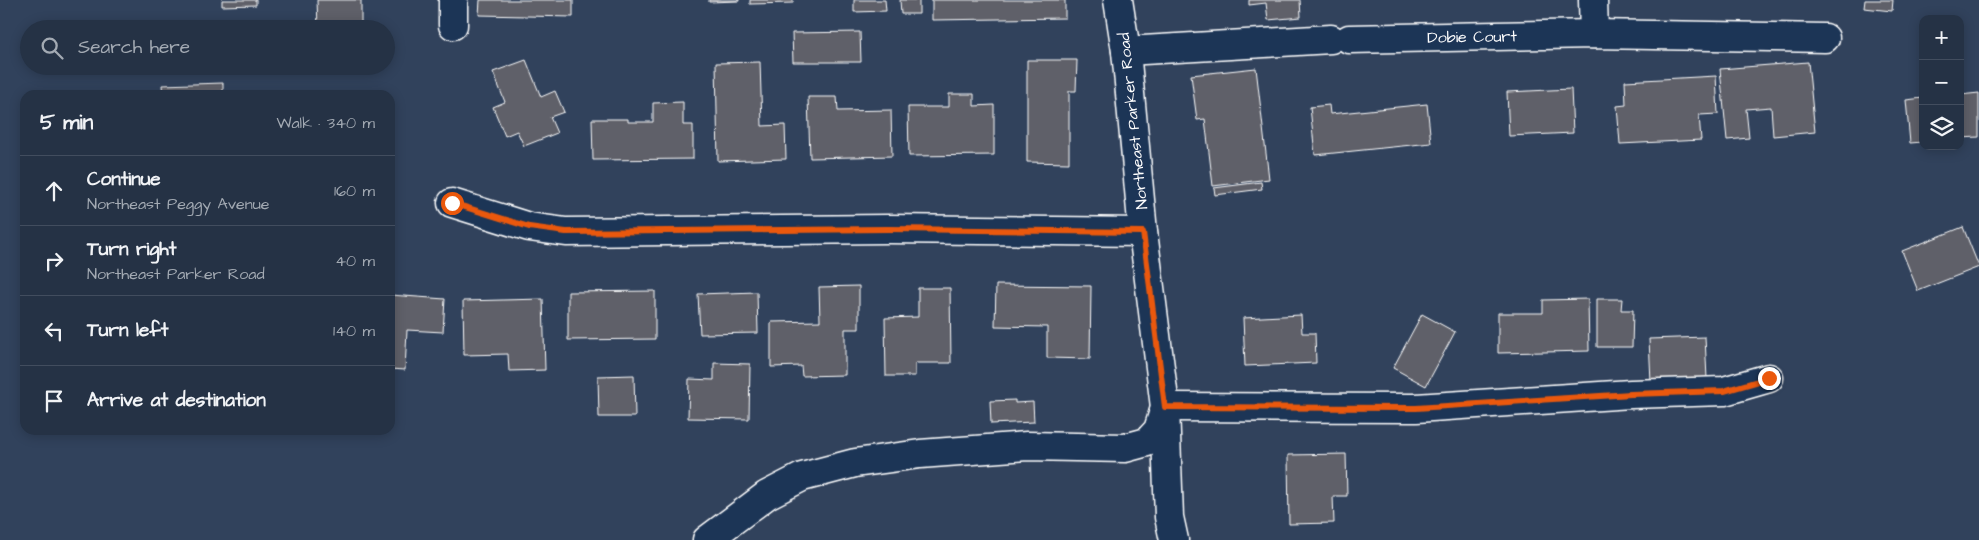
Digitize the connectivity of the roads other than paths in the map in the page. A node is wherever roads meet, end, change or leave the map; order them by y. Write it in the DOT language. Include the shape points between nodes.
graph roads {
  1 [pos="1118,0"];
  2 [pos="1593,0"];
  3 [pos="1594,34"];
  4 [pos="1825,38"];
  5 [pos="1126,51"];
  6 [pos="452,203"];
  7 [pos="1143,232"];
  8 [pos="1769,378"];
  9 [pos="1165,407"];
  10 [pos="707,540"];
  11 [pos="1174,540"];
  1 -- 5 [label="street, Northeast Parker Road"];
  2 -- 3 [label="street"];
  3 -- 4 [label="street, Dobie Court"];
  3 -- 5 [label="street, Dobie Court" via="1340,39"];
  5 -- 7 [label="street, Northeast Parker Road"];
  6 -- 7 [label="street" via="529,227 566,232 888,229"];
  7 -- 9 [label="street, Northeast Parker Road"];
  8 -- 9 [label="street" via="1724,391 1416,408"];
  9 -- 10 [label="street" via="1158,430 1147,442 1125,448 1027,446 920,454 856,462 802,477 766,495"];
  9 -- 11 [label="street, Northeast Parker Road" via="1169,517"];
}
